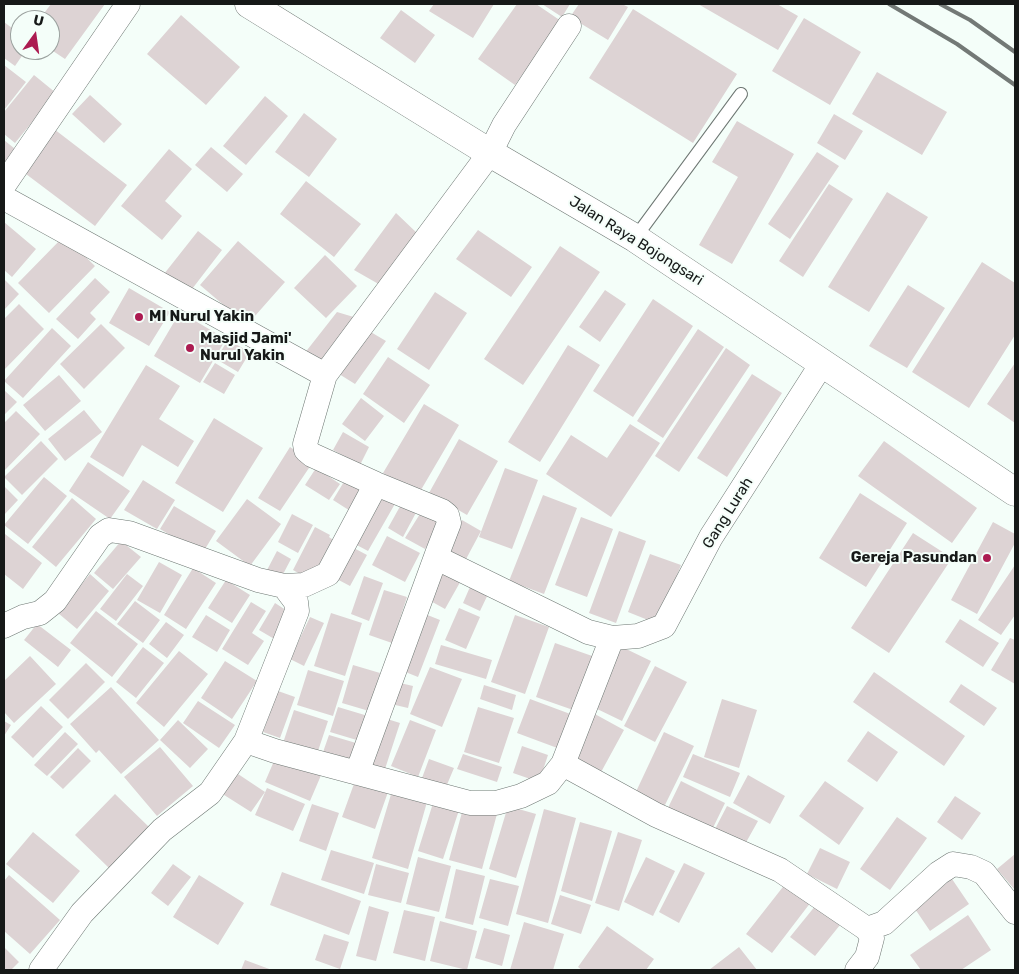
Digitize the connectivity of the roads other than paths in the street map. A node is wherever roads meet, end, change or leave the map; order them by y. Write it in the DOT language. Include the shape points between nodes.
graph roads {
  1 [pos="128,4"];
  2 [pos="249,4"];
  3 [pos="569,26"];
  4 [pos="741,94"];
  5 [pos="490,152"];
  6 [pos="4,185"];
  7 [pos="4,198"];
  8 [pos="635,238"];
  9 [pos="822,362"];
  10 [pos="325,375"];
  11 [pos="376,484"];
  12 [pos="1015,492"];
  13 [pos="437,554"];
  14 [pos="284,586"];
  15 [pos="4,626"];
  16 [pos="615,638"];
  17 [pos="246,741"];
  18 [pos="563,764"];
  19 [pos="356,774"];
  20 [pos="1015,912"];
  21 [pos="867,928"];
  22 [pos="41,970"];
  23 [pos="857,970"];
  1 -- 6 [label="street"];
  2 -- 5 [label="street, Jalan Raya Bojongsari"];
  3 -- 5 [label="street"];
  4 -- 8 [label="lane"];
  5 -- 8 [label="street, Jalan Raya Bojongsari"];
  5 -- 10 [label="street"];
  7 -- 10 [label="street"];
  8 -- 9 [label="street, Jalan Raya Bojongsari"];
  9 -- 12 [label="street, Jalan Raya Bojongsari"];
  9 -- 16 [label="street, Gang Lurah" via="711,537 664,626 638,636"];
  10 -- 11 [label="street" via="306,438 306,450"];
  11 -- 13 [label="street" via="442,511 447,516 449,523"];
  11 -- 14 [label="street" via="328,574 304,585"];
  13 -- 16 [label="street" via="441,560 578,627"];
  13 -- 19 [label="street"];
  14 -- 15 [label="street" via="258,580 129,533 109,530 100,536 55,601 40,613 23,616"];
  14 -- 17 [label="street" via="296,602 297,611"];
  16 -- 18 [label="street"];
  17 -- 19 [label="street"];
  17 -- 22 [label="street" via="210,793 162,830 82,913"];
  18 -- 19 [label="street" via="548,783 533,792 496,803 470,803"];
  18 -- 21 [label="street" via="656,815 780,870"];
  20 -- 21 [label="street" via="984,873 953,864 884,923"];
  21 -- 23 [label="street" via="872,938 867,957"];
}
